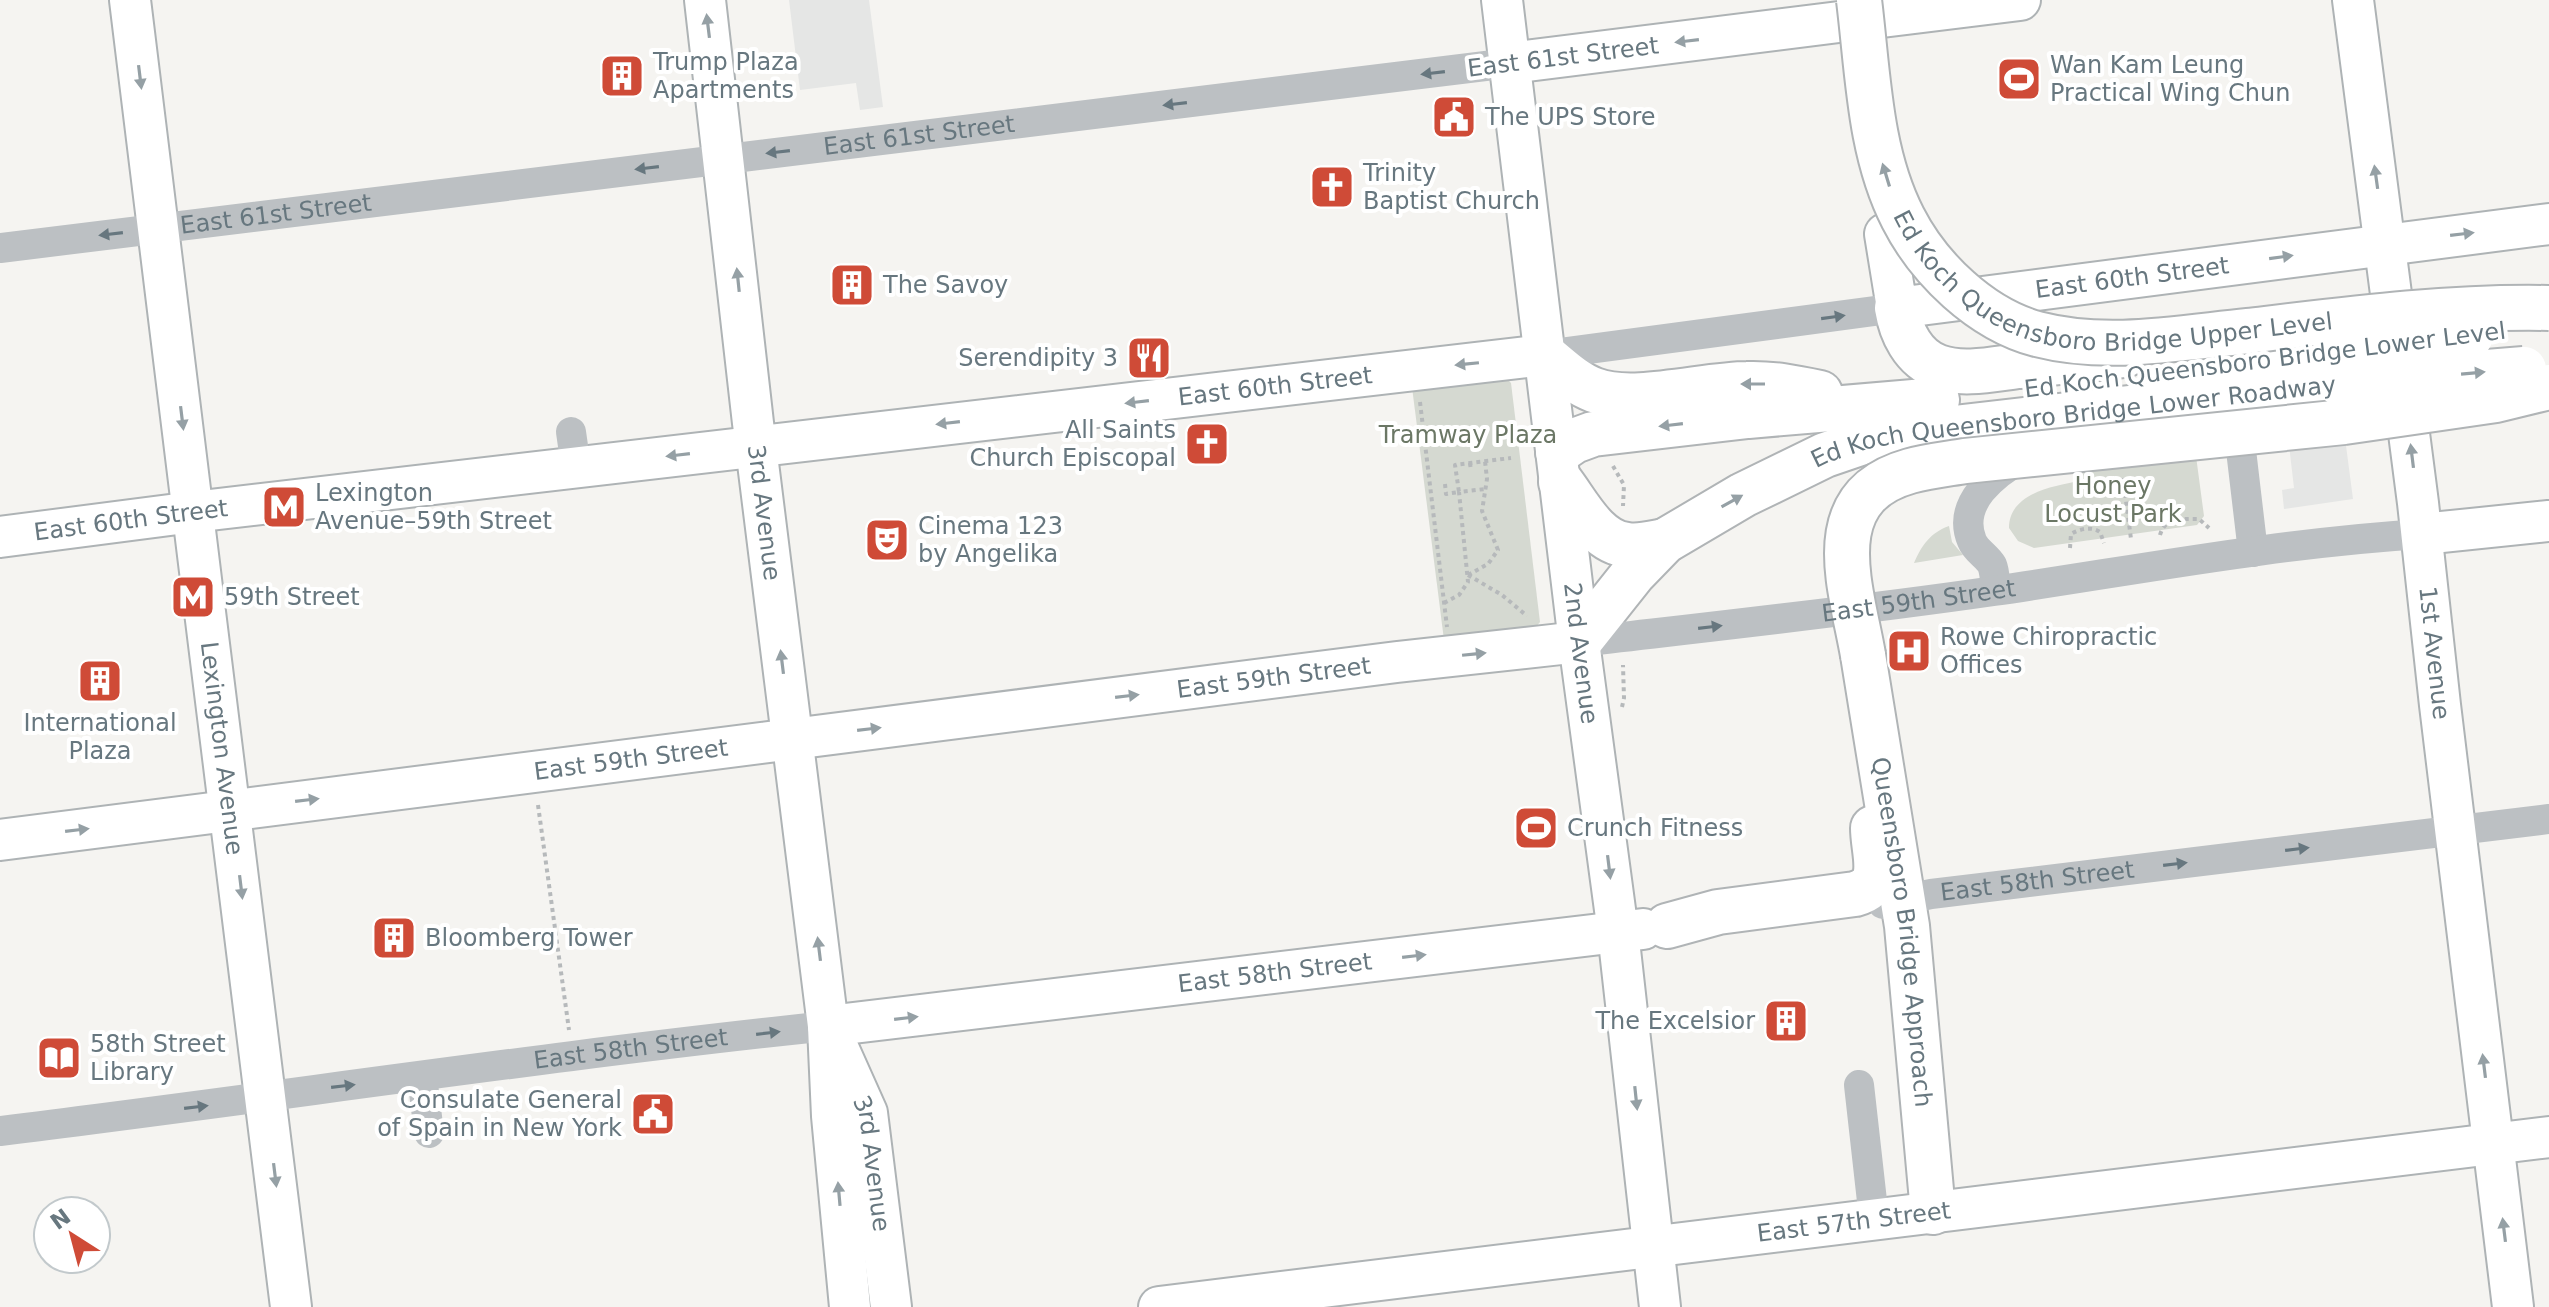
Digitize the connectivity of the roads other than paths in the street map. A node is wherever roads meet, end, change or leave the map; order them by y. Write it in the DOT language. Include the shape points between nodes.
graph roads {
  1 [pos="130,0"];
  2 [pos="705,0"];
  3 [pos="1502,0"];
  4 [pos="2020,0"];
  5 [pos="2353,0"];
  6 [pos="1860,13"];
  7 [pos="1510,63"];
  8 [pos="725,159"];
  9 [pos="2549,224"];
  10 [pos="158,228"];
  11 [pos="1885,234"];
  12 [pos="2385,244"];
  13 [pos="0,248"];
  14 [pos="1897,308"];
  15 [pos="2549,309"];
  16 [pos="2549,325"];
  17 [pos="1544,355"];
  18 [pos="2549,367"];
  19 [pos="2338,369"];
  20 [pos="2549,387"];
  21 [pos="1885,406"];
  22 [pos="756,446"];
  23 [pos="2241,450"];
  24 [pos="1559,467"];
  25 [pos="193,512"];
  26 [pos="2549,521"];
  27 [pos="2422,534"];
  28 [pos="0,537"];
  29 [pos="1665,541"];
  30 [pos="2253,552"];
  31 [pos="1996,590"];
  32 [pos="1579,642"];
  33 [pos="1876,733"];
  34 [pos="792,739"];
  35 [pos="230,810"];
  36 [pos="2549,819"];
  37 [pos="2455,830"];
  38 [pos="0,840"];
  39 [pos="1903,900"];
  40 [pos="1667,926"];
  41 [pos="1618,932"];
  42 [pos="828,1026"];
  43 [pos="422,1076"];
  44 [pos="1859,1085"];
  45 [pos="266,1097"];
  46 [pos="0,1131"];
  47 [pos="429,1133"];
  48 [pos="2549,1137"];
  49 [pos="2493,1143"];
  50 [pos="877,1191"];
  51 [pos="1933,1212"];
  52 [pos="1874,1219"];
  53 [pos="1653,1247"];
  54 [pos="847,1289"];
  55 [pos="291,1307"];
  56 [pos="891,1307"];
  57 [pos="1159,1307"];
  58 [pos="1660,1307"];
  59 [pos="2513,1307"];
  1 -- 10 [label="main road, Lexington Avenue, one-way"];
  8 -- 2 [label="main road, 3rd Avenue, one-way"];
  3 -- 7 [label="main road, 2nd Avenue"];
  4 -- 6 [label="main road, East 61st Street"];
  12 -- 5 [label="main road, 1st Avenue, one-way"];
  6 -- 7 [label="main road, East 61st Street, one-way"];
  15 -- 6 [label="highway, Ed Koch Queensboro Bridge Upper Level, one-way, bridge" via="2432,310 2126,343 2060,339 2014,326 1948,279 1902,217 1879,148"];
  7 -- 8 [label="street, East 61st Street, one-way"];
  7 -- 17 [label="main road, 2nd Avenue"];
  8 -- 10 [label="street, East 61st Street, one-way"];
  22 -- 8 [label="main road, 3rd Avenue, one-way"];
  12 -- 9 [label="main road, East 60th Street, one-way"];
  10 -- 13 [label="street, East 61st Street, one-way"];
  10 -- 25 [label="main road, Lexington Avenue, one-way"];
  11 -- 14 [label="main road"];
  14 -- 12 [label="main road, East 60th Street, one-way"];
  27 -- 12 [label="main road, 1st Avenue, one-way"];
  17 -- 14 [label="street, East 60th Street, one-way"];
  14 -- 19 [label="highway" via="1902,331 1917,353 1937,367 1965,371"];
  15 -- 19 [label="highway, bridge"];
  16 -- 19 [label="highway, Ed Koch Queensboro Bridge Lower Level, bridge"];
  21 -- 17 [label="highway, one-way" via="1769,384 1609,394 1582,385"];
  17 -- 22 [label="main road, East 60th Street, one-way"];
  17 -- 24 [label="main road, 2nd Avenue"];
  19 -- 18 [label="highway, Ed Koch Queensboro Bridge Lower Roadway, one-way, bridge"];
  19 -- 21 [label="highway, Ed Koch Queensboro Bridge Lower Level"];
  29 -- 19 [label="highway, Ed Koch Queensboro Bridge Lower Roadway, one-way" via="1825,455 1883,437"];
  19 -- 31 [label="street" via="2028,455 1998,474 1980,493 1968,529 1991,564"];
  20 -- 33 [label="highway, Queensboro Bridge Approach, bridge" via="2384,417 1965,461 1902,473 1871,491 1857,508 1848,526 1845,553"];
  21 -- 24 [label="highway, one-way" via="1593,434 1574,441"];
  22 -- 25 [label="main road, East 60th Street, one-way" via="574,449"];
  34 -- 22 [label="main road, 3rd Avenue, one-way"];
  23 -- 30 [label="street"];
  24 -- 29 [label="highway" via="1595,527 1610,540 1635,546"];
  24 -- 32 [label="main road, 2nd Avenue"];
  25 -- 28 [label="main road, East 60th Street"];
  25 -- 35 [label="main road, Lexington Avenue"];
  26 -- 27 [label="main road, East 59th Street"];
  27 -- 30 [label="street, East 59th Street"];
  27 -- 37 [label="main road, 1st Avenue"];
  29 -- 32 [label="highway"];
  30 -- 31 [label="street, East 59th Street"];
  32 -- 31 [label="street, East 59th Street, one-way"];
  34 -- 32 [label="main road, East 59th Street, one-way"];
  32 -- 41 [label="main road, 2nd Avenue, one-way"];
  33 -- 39 [label="highway, Queensboro Bridge Approach"];
  33 -- 40 [label="highway" via="1876,870 1871,887 1855,894 1718,912"];
  35 -- 34 [label="main road, East 59th Street, one-way"];
  42 -- 34 [label="main road, 3rd Avenue, one-way"];
  38 -- 35 [label="main road, East 59th Street, one-way"];
  35 -- 45 [label="main road, Lexington Avenue, one-way"];
  36 -- 37 [label="street, East 58th Street"];
  39 -- 37 [label="street, East 58th Street, one-way"];
  49 -- 37 [label="main road, 1st Avenue, one-way"];
  39 -- 40 [label="street, East 58th Street"];
  39 -- 51 [label="highway, Queensboro Bridge Approach"];
  40 -- 41 [label="main road, East 58th Street"];
  42 -- 41 [label="main road, East 58th Street, one-way"];
  41 -- 53 [label="main road, 2nd Avenue, one-way"];
  43 -- 42 [label="street, East 58th Street, one-way"];
  42 -- 50 [label="main road, 3rd Avenue" via="867,1113"];
  54 -- 42 [label="main road, 3rd Avenue, one-way"];
  45 -- 43 [label="street, East 58th Street, one-way"];
  43 -- 47 [label="street"];
  44 -- 52 [label="street"];
  46 -- 45 [label="street, East 58th Street, one-way"];
  45 -- 55 [label="main road, Lexington Avenue, one-way"];
  48 -- 49 [label="main road, East 57th Street"];
  49 -- 51 [label="main road, East 57th Street"];
  59 -- 49 [label="main road, 1st Avenue, one-way"];
  50 -- 54 [label="main road"];
  50 -- 56 [label="main road, 3rd Avenue"];
  51 -- 52 [label="main road, East 57th Street"];
  52 -- 53 [label="main road, East 57th Street"];
  53 -- 57 [label="main road, East 57th Street"];
  53 -- 58 [label="main road, 2nd Avenue"];
}
